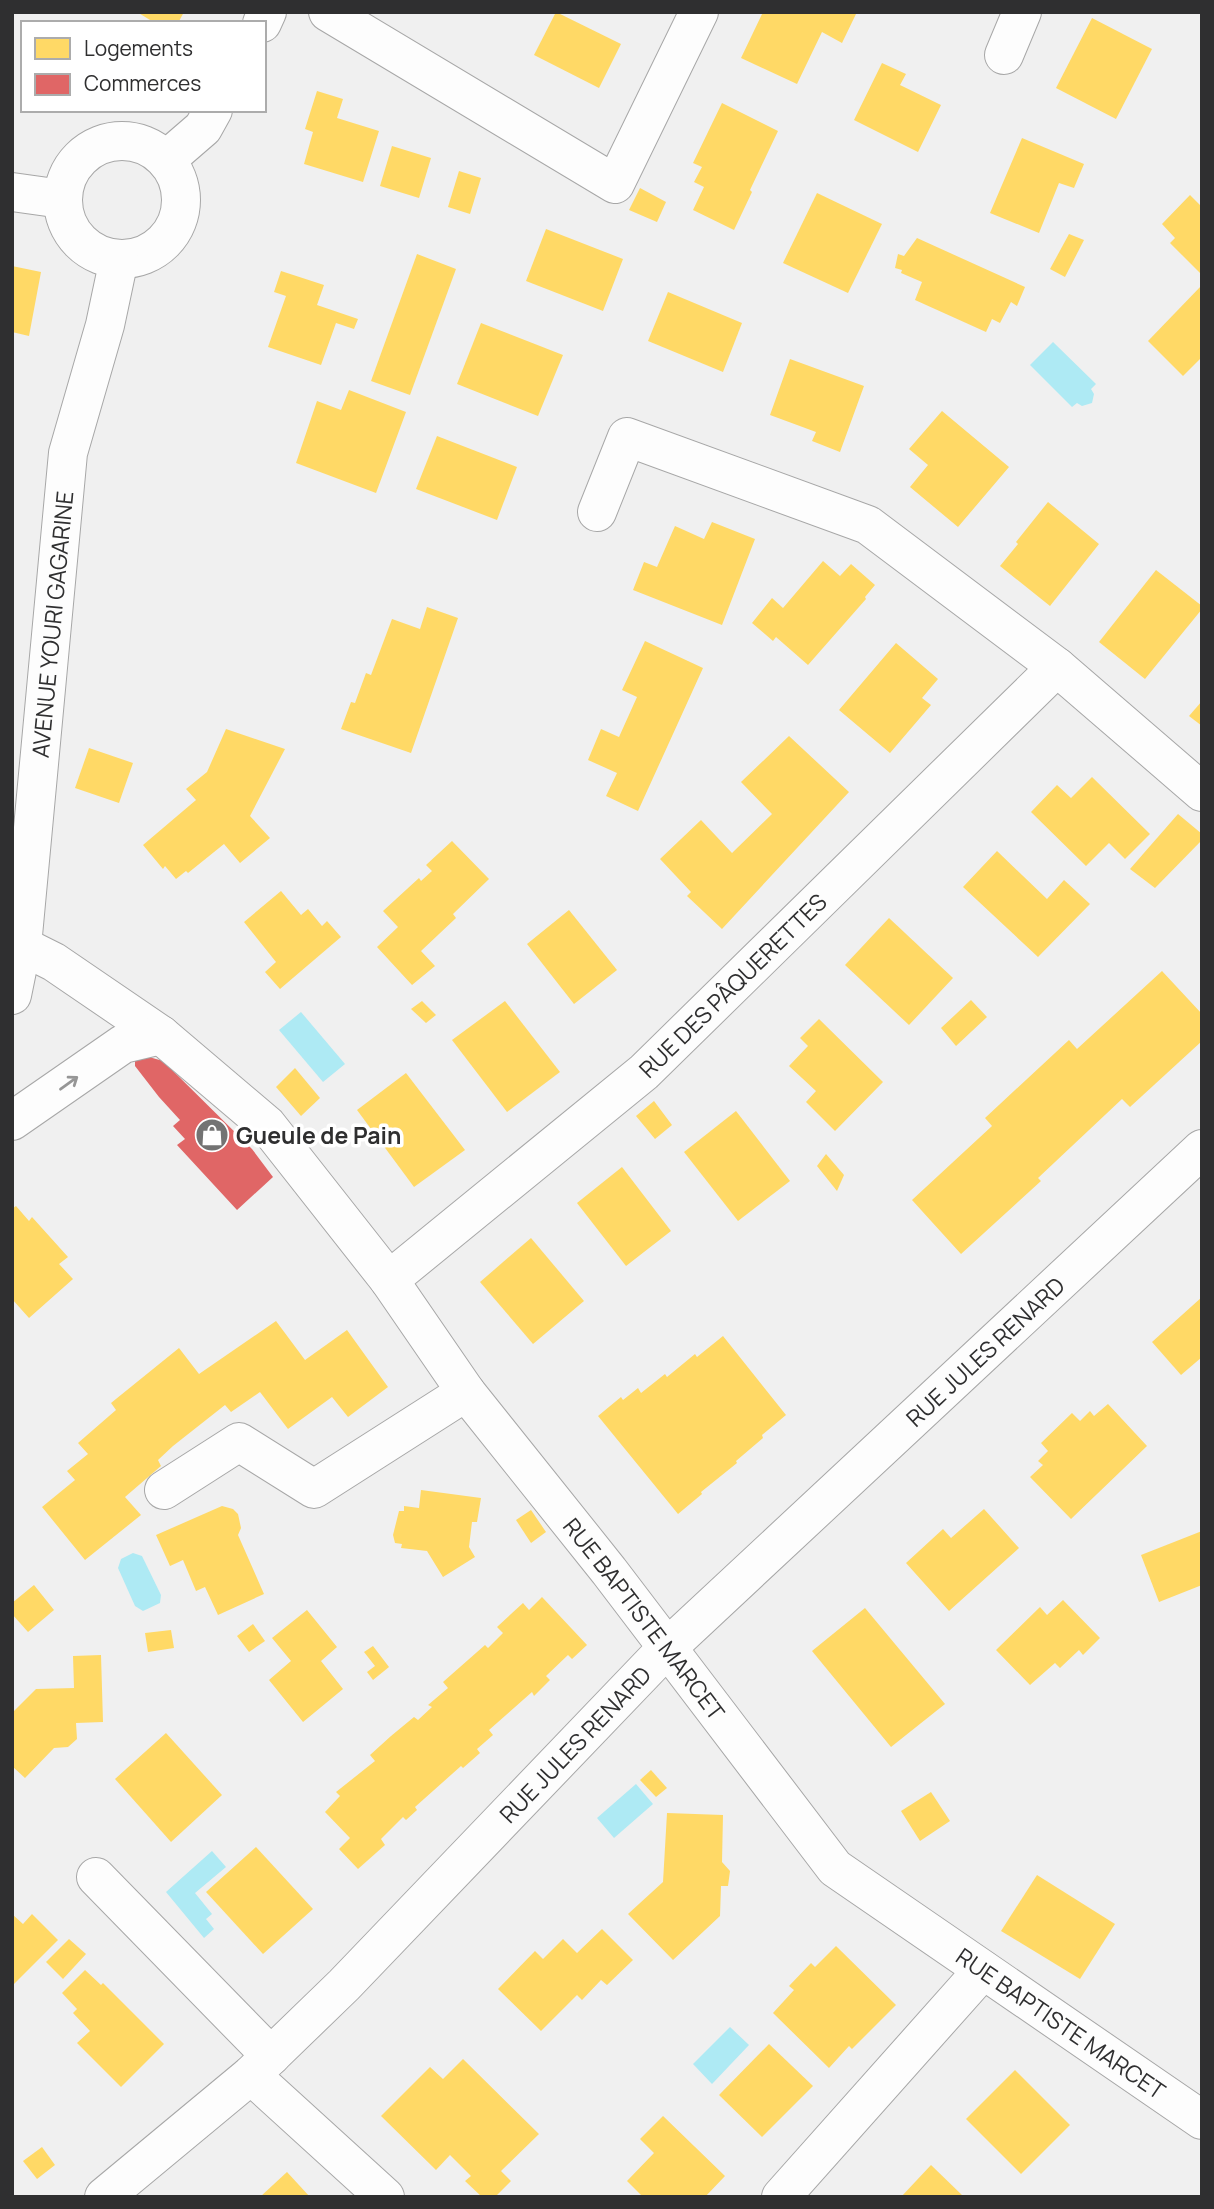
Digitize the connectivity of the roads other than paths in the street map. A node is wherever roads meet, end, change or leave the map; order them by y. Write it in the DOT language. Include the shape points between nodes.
graph roads {
  1 [pos="328,12"];
  2 [pos="699,12"];
  3 [pos="1022,12"];
  4 [pos="1004,55"];
  5 [pos="212,112"];
  6 [pos="166,160"];
  7 [pos="12,192"];
  8 [pos="62,199"];
  9 [pos="119,259"];
  10 [pos="597,512"];
  11 [pos="1057,667"];
  12 [pos="1202,792"];
  13 [pos="22,946"];
  14 [pos="12,995"];
  15 [pos="161,1035"];
  16 [pos="12,1121"];
  17 [pos="1201,1151"];
  18 [pos="389,1280"];
  19 [pos="466,1392"];
  20 [pos="164,1490"];
  21 [pos="667,1648"];
  22 [pos="96,1877"];
  23 [pos="983,1970"];
  24 [pos="261,2066"];
  25 [pos="1202,2120"];
  26 [pos="104,2197"];
  27 [pos="385,2197"];
  28 [pos="781,2197"];
  1 -- 2 [label="street" via="615,184"];
  3 -- 4 [label="street"];
  5 -- 6 [label="street" via="204,128"];
  6 -- 8 [label="street" via="149,147 123,140 103,143 77,162 66,178"];
  6 -- 9 [label="street" via="181,194 174,227 156,248"];
  7 -- 8 [label="street"];
  8 -- 9 [label="street" via="69,226 80,243"];
  9 -- 13 [label="street, AVENUE YOURI GAGARINE" via="68,453"];
  10 -- 11 [label="street" via="628,437 868,525"];
  11 -- 12 [label="street"];
  11 -- 18 [label="street, RUE DES PÂQUERETTES" via="644,1072"];
  13 -- 14 [label="street, AVENUE YOURI GAGARINE"];
  13 -- 15 [label="street, RUE BAPTISTE MARCET" via="54,962"];
  16 -- 15 [label="street, one-way" via="123,1044"];
  15 -- 18 [label="street, RUE BAPTISTE MARCET" via="267,1125"];
  17 -- 21 [label="street, RUE JULES RENARD"];
  18 -- 19 [label="street, RUE BAPTISTE MARCET"];
  19 -- 20 [label="street" via="314,1489 239,1442"];
  19 -- 21 [label="street, RUE BAPTISTE MARCET"];
  21 -- 23 [label="street, RUE BAPTISTE MARCET" via="835,1868"];
  21 -- 24 [label="street, RUE JULES RENARD"];
  22 -- 24 [label="street"];
  23 -- 25 [label="street, RUE BAPTISTE MARCET"];
  23 -- 28 [label="street"];
  24 -- 26 [label="street, RUE JULES RENARD"];
  24 -- 27 [label="street"];
}
